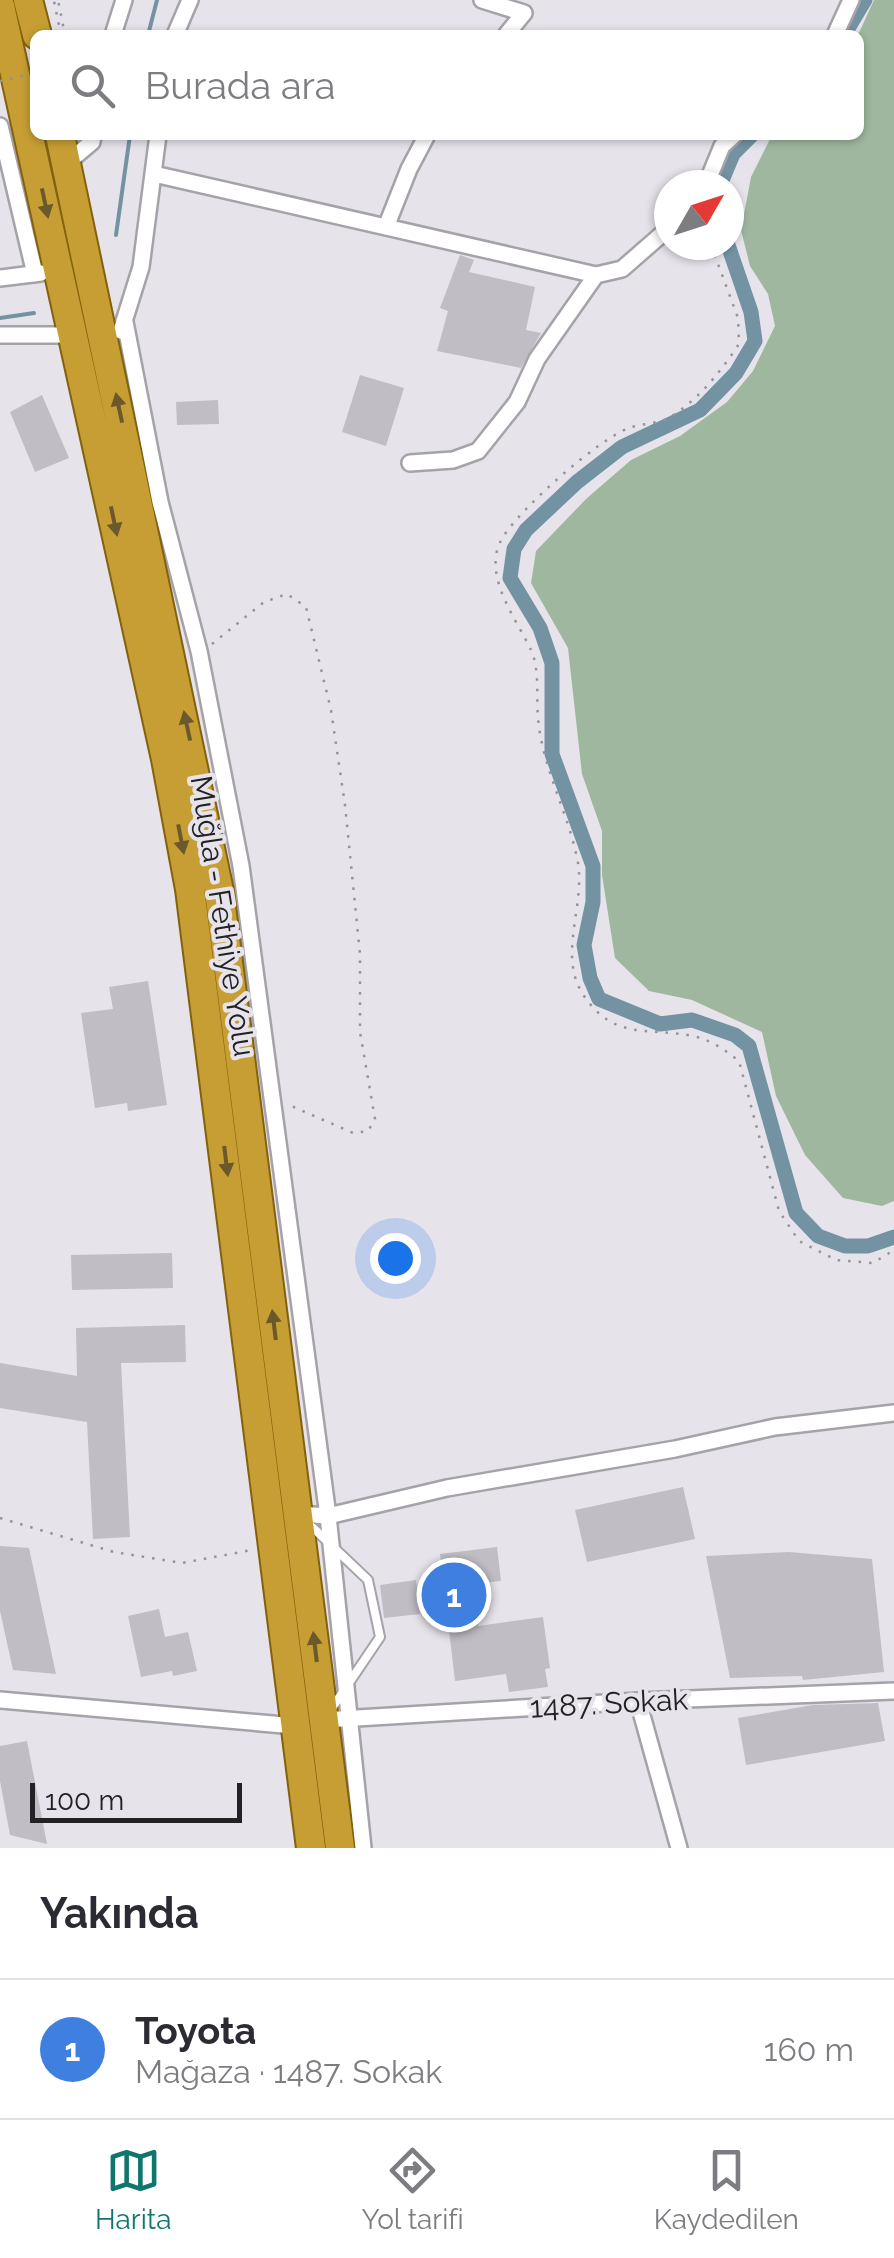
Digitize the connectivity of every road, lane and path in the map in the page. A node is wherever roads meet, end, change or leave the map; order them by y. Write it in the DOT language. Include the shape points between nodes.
graph roads {
  1 [pos="28,0"];
  2 [pos="124,0"];
  3 [pos="190,0"];
  4 [pos="482,0"];
  5 [pos="851,0"];
  6 [pos="0,6"];
  7 [pos="36,30"];
  8 [pos="62,30"];
  9 [pos="62,30"];
  10 [pos="115,30"];
  11 [pos="177,30"];
  12 [pos="510,30"];
  13 [pos="838,30"];
  14 [pos="30,73"];
  15 [pos="0,81"];
  16 [pos="0,126"];
  17 [pos="61,140"];
  18 [pos="93,140"];
  19 [pos="157,140"];
  20 [pos="424,140"];
  21 [pos="729,140"];
  22 [pos="13,151"];
  23 [pos="67,163"];
  24 [pos="712,170"];
  25 [pos="154,174"];
  26 [pos="386,227"];
  27 [pos="654,241"];
  28 [pos="717,260"];
  29 [pos="48,272"];
  30 [pos="596,275"];
  31 [pos="0,278"];
  32 [pos="124,322"];
  33 [pos="0,335"];
  34 [pos="74,335"];
  35 [pos="109,363"];
  36 [pos="410,463"];
  37 [pos="185,654"];
  38 [pos="269,1092"];
  39 [pos="894,1250"];
  40 [pos="894,1413"];
  41 [pos="298,1514"];
  42 [pos="328,1516"];
  43 [pos="0,1518"];
  44 [pos="331,1545"];
  45 [pos="274,1546"];
  46 [pos="346,1688"];
  47 [pos="894,1691"];
  48 [pos="0,1700"];
  49 [pos="638,1701"];
  50 [pos="337,1719"];
  51 [pos="295,1726"];
  52 [pos="311,1848"];
  53 [pos="340,1848"];
  54 [pos="363,1848"];
  55 [pos="679,1848"];
  1 -- 7 [label="highway"];
  2 -- 10 [label="street"];
  3 -- 11 [label="street"];
  4 -- 12 [label="street" via="524,13"];
  5 -- 13 [label="street"];
  6 -- 22 [label="highway, Muğla - Fethiye Yolu"];
  8 -- 9 [label="path" via="58,0"];
  14 -- 15 [label="path, bridge"];
  16 -- 22 [label="street"];
  17 -- 23 [label="highway, Muğla - Fethiye Yolu"];
  18 -- 23 [label="street"];
  19 -- 25 [label="street"];
  20 -- 26 [label="street"];
  21 -- 24 [label="street"];
  22 -- 29 [label="highway, Muğla - Fethiye Yolu"];
  23 -- 35 [label="highway, Muğla - Fethiye Yolu"];
  25 -- 26 [label="street"];
  25 -- 32 [label="street" via="141,267"];
  26 -- 30 [label="street"];
  27 -- 30 [label="street" via="622,269"];
  28 -- 39 [label="path" via="738,318 740,344 701,394 668,419 627,429 597,446 516,519 500,541 498,576 533,654 542,756 578,865 570,966 584,996 608,1023 644,1034 692,1036 739,1061 779,1211 799,1240 836,1260 873,1262"];
  29 -- 31 [label="street"];
  29 -- 34 [label="highway, Muğla - Fethiye Yolu"];
  30 -- 36 [label="street" via="478,452"];
  32 -- 35 [label="street"];
  32 -- 37 [label="street"];
  33 -- 34 [label="street"];
  34 -- 45 [label="highway, Muğla - Fethiye Yolu, one-way" via="190,889"];
  37 -- 35 [label="highway, Muğla - Fethiye Yolu, one-way"];
  37 -- 38 [label="street" via="241,866"];
  37 -- 38 [label="path" via="210,646 264,602 287,594 306,606 331,710 374,1119 368,1130 354,1133"];
  41 -- 37 [label="highway, Muğla - Fethiye Yolu, one-way"];
  38 -- 42 [label="street"];
  40 -- 42 [label="street" via="775,1427"];
  41 -- 42 [label="street"];
  41 -- 44 [label="lane"];
  50 -- 41 [label="highway, Muğla - Fethiye Yolu, one-way"];
  42 -- 44 [label="street"];
  43 -- 45 [label="path" via="114,1552 182,1563"];
  44 -- 46 [label="street"];
  44 -- 46 [label="lane" via="368,1580 380,1637"];
  45 -- 51 [label="highway, Muğla - Fethiye Yolu"];
  46 -- 50 [label="street"];
  46 -- 50 [label="lane"];
  47 -- 49 [label="street, 1487. Sokak"];
  48 -- 51 [label="street"];
  49 -- 50 [label="street, 1487. Sokak"];
  49 -- 55 [label="street"];
  50 -- 53 [label="highway, Muğla - Fethiye Yolu"];
  50 -- 54 [label="street"];
  51 -- 52 [label="highway, Muğla - Fethiye Yolu"];
}
